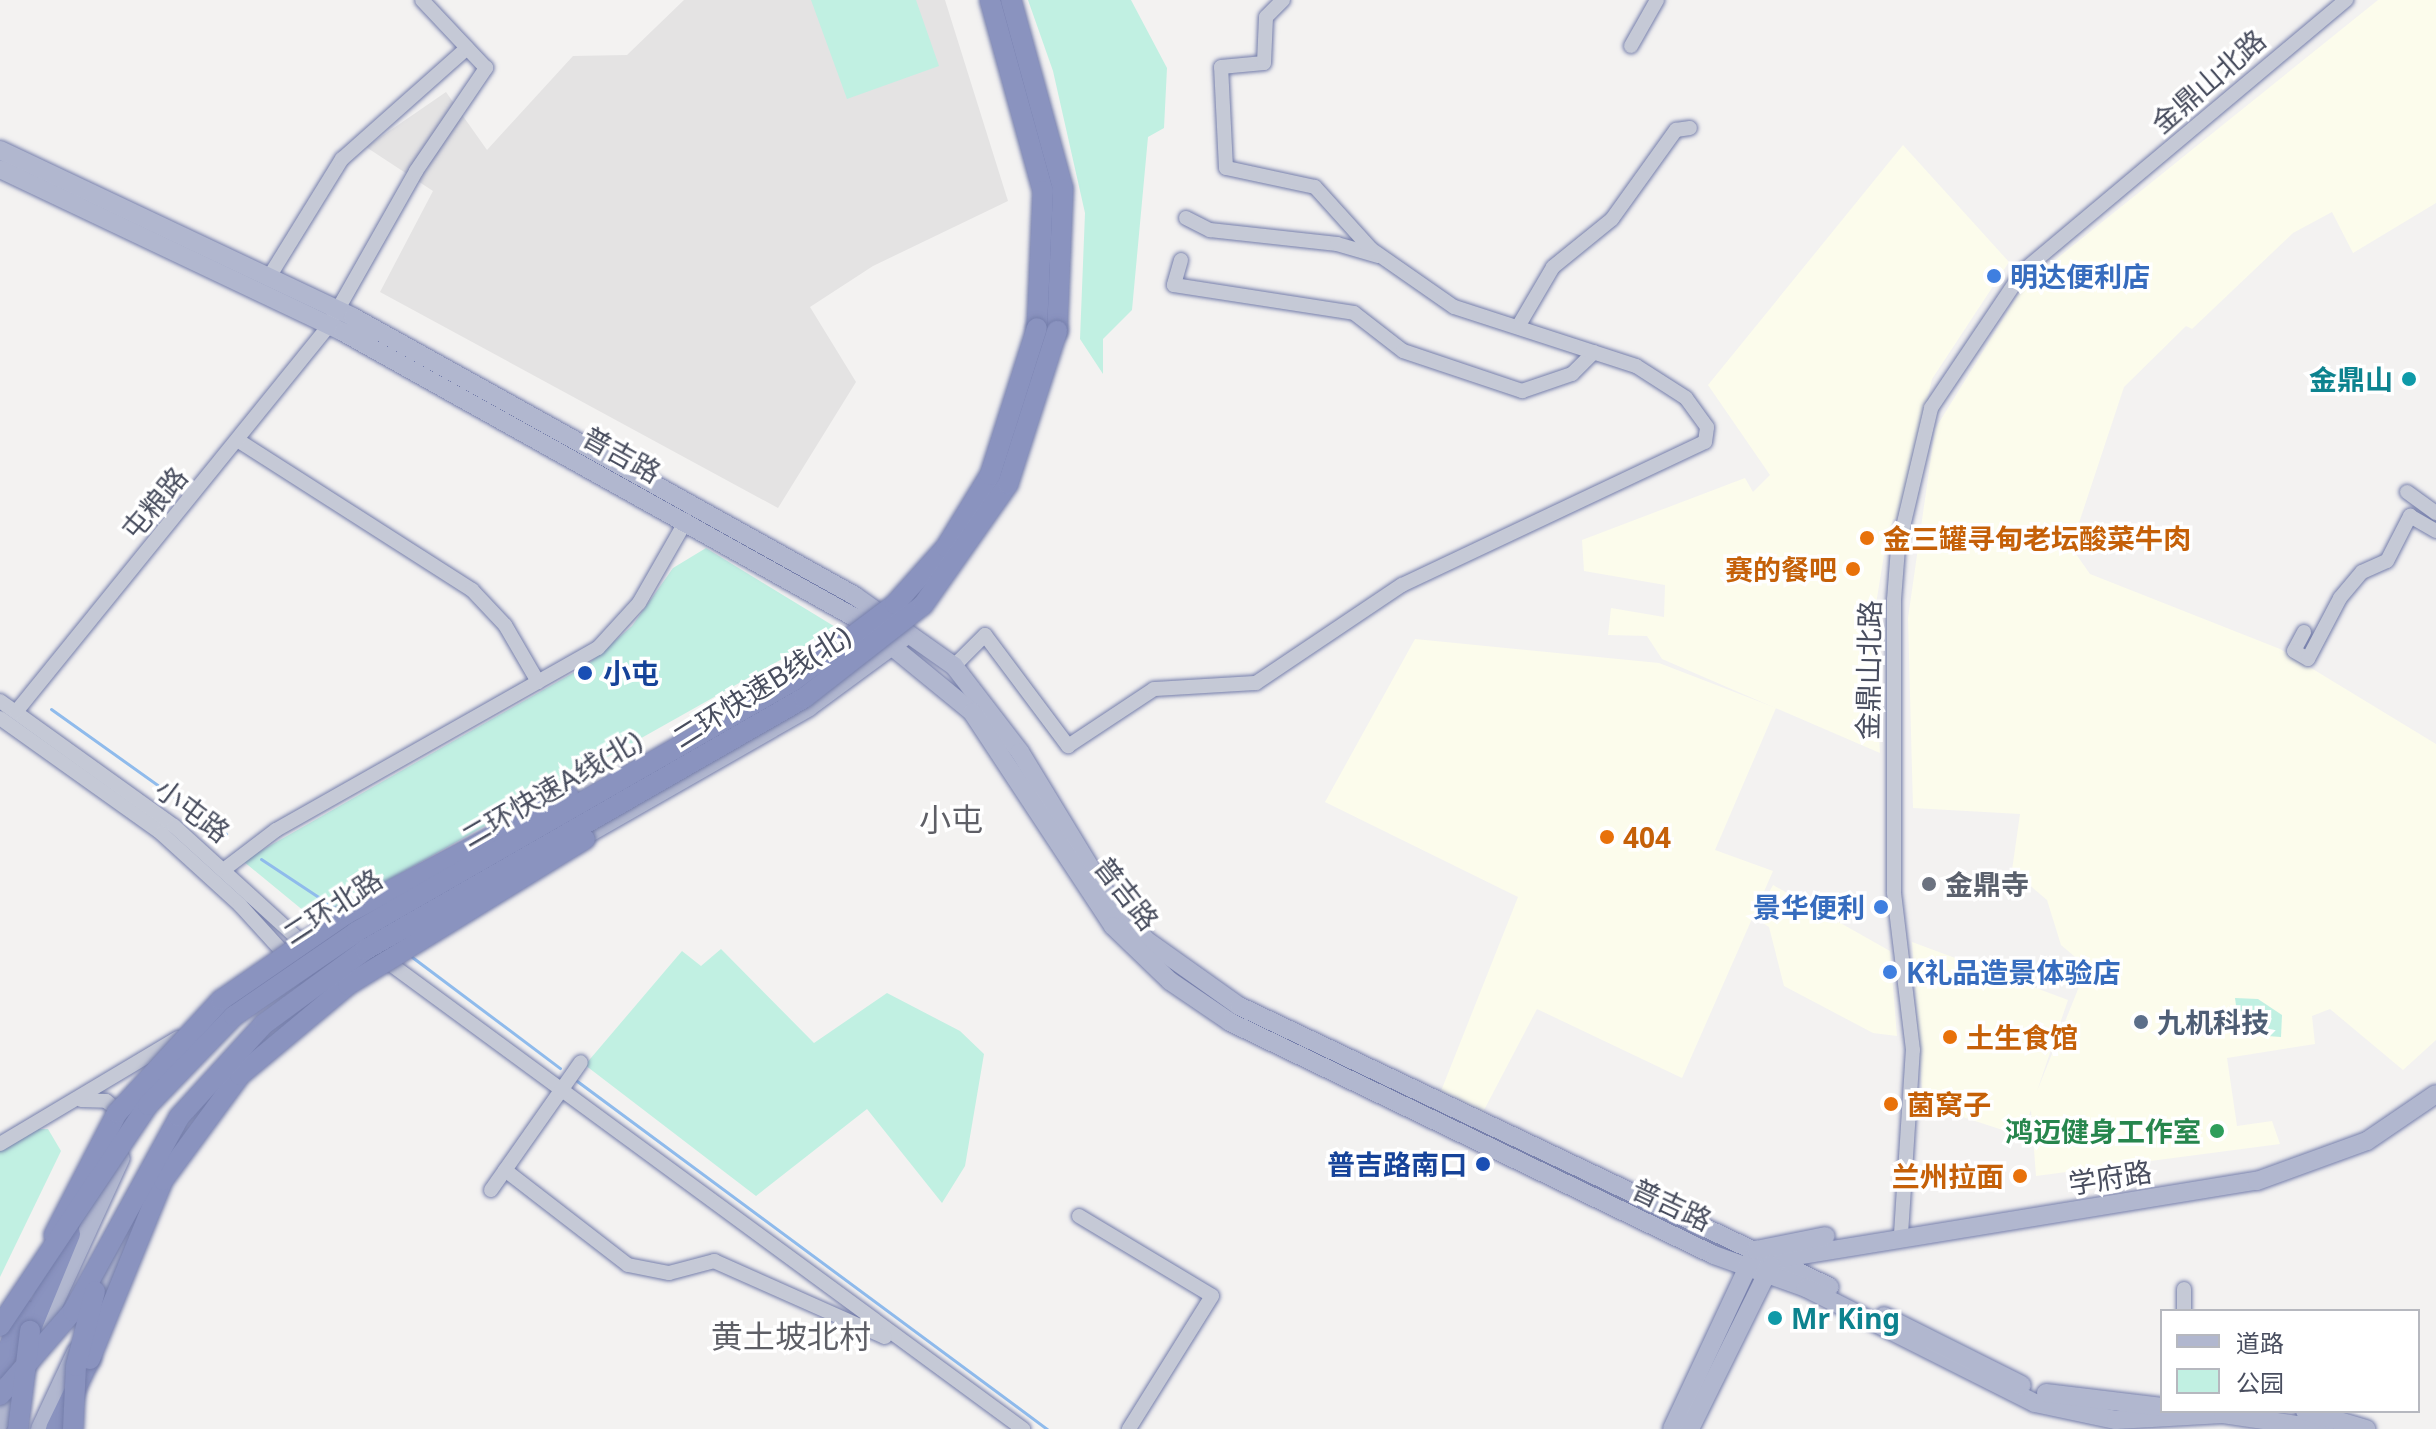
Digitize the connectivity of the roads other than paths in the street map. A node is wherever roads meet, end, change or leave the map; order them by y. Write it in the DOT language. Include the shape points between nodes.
graph roads {
  1 [pos="422,0"];
  2 [pos="990,0"];
  3 [pos="1011,0"];
  4 [pos="1283,0"];
  5 [pos="1657,0"];
  6 [pos="2344,1"];
  7 [pos="1631,46"];
  8 [pos="467,48"];
  9 [pos="1690,128"];
  10 [pos="0,150"];
  11 [pos="0,170"];
  12 [pos="1186,218"];
  13 [pos="1383,256"];
  14 [pos="1181,260"];
  15 [pos="269,277"];
  16 [pos="335,318"];
  17 [pos="1519,325"];
  18 [pos="1047,329"];
  19 [pos="1594,352"];
  20 [pos="239,441"];
  21 [pos="2407,492"];
  22 [pos="2436,513"];
  23 [pos="686,521"];
  24 [pos="2436,531"];
  25 [pos="868,616"];
  26 [pos="2304,632"];
  27 [pos="901,639"];
  28 [pos="954,666"];
  29 [pos="538,682"];
  30 [pos="799,690"];
  31 [pos="0,701"];
  32 [pos="16,712"];
  33 [pos="0,718"];
  34 [pos="226,868"];
  35 [pos="311,951"];
  36 [pos="378,954"];
  37 [pos="292,965"];
  38 [pos="338,980"];
  39 [pos="320,993"];
  40 [pos="581,1062"];
  41 [pos="558,1092"];
  42 [pos="2436,1094"];
  43 [pos="73,1103"];
  44 [pos="130,1143"];
  45 [pos="0,1144"];
  46 [pos="505,1170"];
  47 [pos="94,1188"];
  48 [pos="491,1190"];
  49 [pos="128,1206"];
  50 [pos="1079,1216"];
  51 [pos="1900,1229"];
  52 [pos="1756,1250"];
  53 [pos="1770,1266"];
  54 [pos="1747,1270"];
  55 [pos="814,1279"];
  56 [pos="2184,1289"];
  57 [pos="804,1302"];
  58 [pos="2184,1309"];
  59 [pos="0,1326"];
  60 [pos="900,1344"];
  61 [pos="0,1368"];
  62 [pos="0,1395"];
  63 [pos="69,1404"];
  64 [pos="2160,1407"];
  65 [pos="2312,1413"];
  66 [pos="0,1422"];
  67 [pos="18,1429"];
  68 [pos="40,1429"];
  69 [pos="56,1429"];
  70 [pos="62,1429"];
  71 [pos="73,1429"];
  72 [pos="1023,1429"];
  73 [pos="1129,1429"];
  74 [pos="1672,1429"];
  75 [pos="1690,1429"];
  76 [pos="2325,1429"];
  77 [pos="2366,1429"];
  1 -- 8 [label="street, 屯粮路"];
  2 -- 18 [label="highway" via="1043,191"];
  3 -- 18 [label="highway, 二环快速B线(北)" via="1063,189"];
  4 -- 13 [label="street" via="1266,17 1264,63 1221,67 1226,168 1315,187"];
  5 -- 7 [label="street"];
  6 -- 51 [label="street, 金鼎山北路" via="2023,271 1931,408 1898,548 1894,600 1894,892 1913,1050"];
  8 -- 15 [label="street" via="342,159"];
  8 -- 16 [label="street, 屯粮路" via="486,68 416,171"];
  9 -- 17 [label="street" via="1676,130 1612,219 1553,267"];
  10 -- 15 [label="main road, 普吉路"];
  11 -- 16 [label="main road, 普吉路"];
  12 -- 13 [label="street" via="1210,230"];
  13 -- 17 [label="street" via="1454,307"];
  14 -- 19 [label="street" via="1174,285 1354,313 1403,351 1522,391 1572,374"];
  15 -- 16 [label="main road, 普吉路"];
  16 -- 20 [label="street, 屯粮路"];
  16 -- 23 [label="main road, 普吉路"];
  16 -- 25 [label="main road, 普吉路"];
  17 -- 19 [label="street"];
  18 -- 30 [label="highway, 二环快速B线(北), bridge" via="1028,437 974,542 902,626"];
  19 -- 28 [label="street" via="1636,366 1686,398 1707,427 1705,442 1402,585 1256,683 1154,689 1068,746 985,635"];
  20 -- 29 [label="street" via="472,590 505,625"];
  20 -- 32 [label="street, 屯粮路"];
  21 -- 22 [label="street"];
  23 -- 25 [label="main road, 普吉路"];
  23 -- 29 [label="street" via="620,627"];
  24 -- 26 [label="street" via="2410,516 2387,561 2346,589 2308,659 2294,651"];
  25 -- 27 [label="main road, 普吉路"];
  25 -- 35 [label="main road, 二环北路" via="767,686"];
  27 -- 28 [label="main road, 普吉路"];
  27 -- 36 [label="main road" via="788,720"];
  27 -- 54 [label="main road, 普吉路" via="972,712 1113,926 1182,990 1364,1089"];
  28 -- 52 [label="main road, 普吉路" via="1020,752 1105,892 1179,968 1239,1006 1463,1117"];
  29 -- 34 [label="street" via="276,830"];
  30 -- 47 [label="highway, 二环快速A线(北), bridge" via="278,982 179,1068"];
  30 -- 49 [label="highway, 二环快速B线(北), bridge" via="311,987 193,1099"];
  30 -- 61 [label="highway, bridge" via="376,897 221,1000 156,1064 103,1134"];
  30 -- 63 [label="highway, bridge" via="348,985 258,1057 202,1120 163,1180"];
  31 -- 32 [label="street, 小屯路"];
  32 -- 34 [label="street, 小屯路"];
  33 -- 37 [label="street, 小屯路" via="161,833"];
  34 -- 35 [label="street, 小屯路"];
  35 -- 37 [label="main road, 二环北路"];
  35 -- 38 [label="street, 小屯路"];
  36 -- 38 [label="main road"];
  36 -- 41 [label="street"];
  37 -- 39 [label="street, 小屯路"];
  37 -- 43 [label="street"];
  37 -- 44 [label="main road, 二环北路" via="200,1047"];
  38 -- 39 [label="main road"];
  39 -- 68 [label="main road" via="238,1065 177,1142"];
  40 -- 41 [label="street"];
  41 -- 46 [label="street"];
  41 -- 55 [label="street"];
  42 -- 51 [label="main road, 学府路" via="2367,1141 2257,1181"];
  43 -- 44 [label="street" via="94,1099 116,1106 129,1123"];
  43 -- 45 [label="street"];
  44 -- 66 [label="main road, 二环北路"];
  46 -- 48 [label="street"];
  46 -- 57 [label="street" via="628,1265 669,1273 714,1261"];
  47 -- 59 [label="highway, bridge"];
  47 -- 67 [label="highway, bridge" via="32,1326"];
  49 -- 62 [label="highway, bridge" via="58,1333"];
  49 -- 71 [label="highway, bridge" via="83,1330"];
  50 -- 73 [label="street" via="1212,1296"];
  51 -- 52 [label="main road, 学府路"];
  51 -- 53 [label="main road, 学府路"];
  52 -- 53 [label="main road, 普吉路"];
  52 -- 54 [label="main road"];
  53 -- 54 [label="main road, 普吉路"];
  53 -- 64 [label="main road, 普吉路" via="2036,1391"];
  53 -- 75 [label="main road"];
  53 -- 76 [label="main road, 普吉路" via="2035,1403 2116,1420 2223,1414"];
  54 -- 74 [label="main road"];
  55 -- 57 [label="street"];
  55 -- 72 [label="street"];
  56 -- 58 [label="street"];
  57 -- 60 [label="street"];
  63 -- 69 [label="highway"];
  63 -- 70 [label="highway"];
  65 -- 77 [label="main road"];
}
